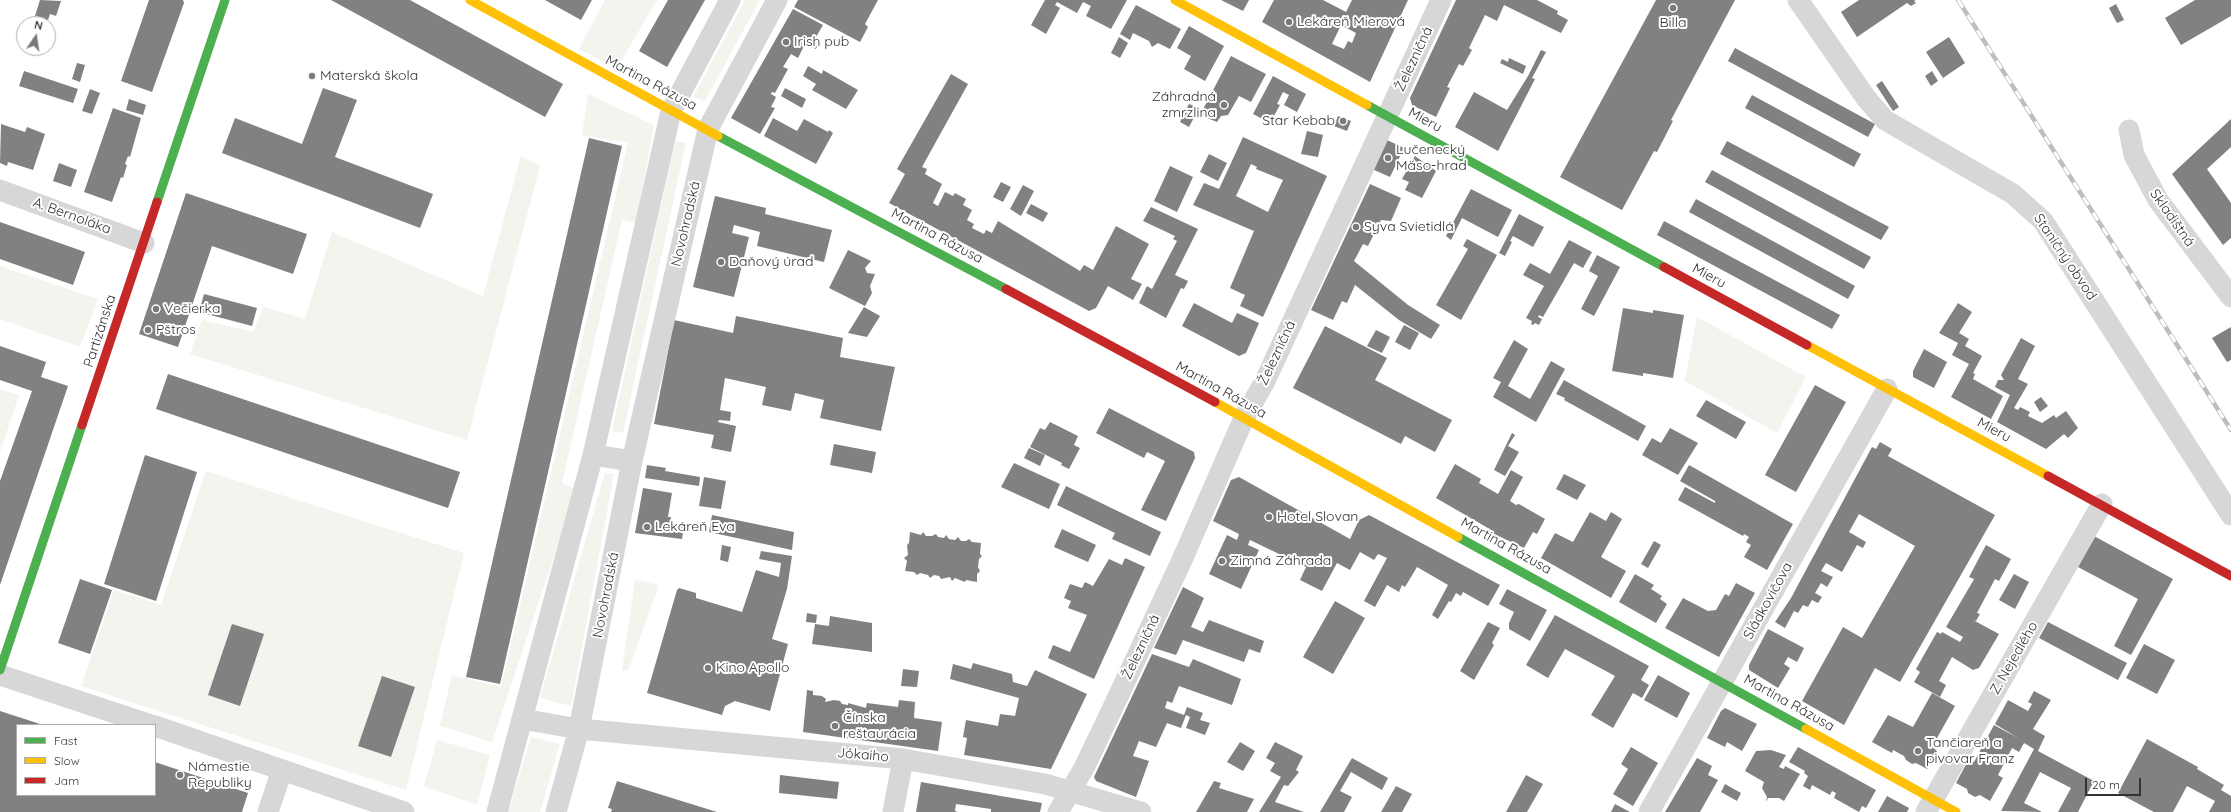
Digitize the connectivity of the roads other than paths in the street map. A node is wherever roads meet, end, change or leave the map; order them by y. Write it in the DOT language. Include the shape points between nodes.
graph roads {
  1 [pos="225,0"];
  2 [pos="470,0"];
  3 [pos="730,0"];
  4 [pos="776,0"];
  5 [pos="1175,0"];
  6 [pos="1441,0"];
  7 [pos="1798,0"];
  8 [pos="671,111"];
  9 [pos="1388,116"];
  10 [pos="708,129"];
  11 [pos="2129,130"];
  12 [pos="0,190"];
  13 [pos="144,242"];
  14 [pos="2231,297"];
  15 [pos="1887,389"];
  16 [pos="1244,418"];
  17 [pos="594,455"];
  18 [pos="632,461"];
  19 [pos="2102,504"];
  20 [pos="2231,515"];
  21 [pos="2231,576"];
  22 [pos="0,670"];
  23 [pos="0,675"];
  24 [pos="1723,682"];
  25 [pos="522,719"];
  26 [pos="148,724"];
  27 [pos="156,726"];
  28 [pos="579,729"];
  29 [pos="903,759"];
  30 [pos="282,770"];
  31 [pos="1071,790"];
  32 [pos="1929,806"];
  33 [pos="268,812"];
  34 [pos="404,812"];
  35 [pos="497,812"];
  36 [pos="556,812"];
  37 [pos="893,812"];
  38 [pos="1058,812"];
  39 [pos="1141,812"];
  40 [pos="1649,812"];
  41 [pos="1956,812"];
  1 -- 13 [label="street, Partizánska"];
  2 -- 8 [label="street, Martina Rázusa"];
  3 -- 8 [label="street"];
  4 -- 10 [label="street, Novohradská"];
  5 -- 9 [label="street, Mieru"];
  6 -- 9 [label="street, Železničná"];
  7 -- 20 [label="street, Staničný obvod" via="1866,98 1885,120 2013,194 2043,220"];
  8 -- 10 [label="street, Martina Rázusa"];
  8 -- 17 [label="street"];
  9 -- 15 [label="street, Mieru"];
  9 -- 16 [label="street, Železničná" via="1265,380"];
  10 -- 16 [label="street, Martina Rázusa"];
  10 -- 18 [label="street, Novohradská"];
  11 -- 14 [label="street, Skladištná" via="2134,155 2158,200"];
  12 -- 13 [label="street, A. Bernoláka"];
  13 -- 22 [label="street, Partizánska"];
  15 -- 19 [label="street, Mieru"];
  15 -- 24 [label="street, Sládkovičova"];
  16 -- 24 [label="street, Martina Rázusa"];
  16 -- 31 [label="street, Železničná" via="1182,560 1084,768"];
  17 -- 18 [label="street"];
  17 -- 25 [label="street"];
  18 -- 28 [label="street, Novohradská"];
  19 -- 21 [label="street, Mieru"];
  19 -- 32 [label="street, Z. Nejedlého"];
  23 -- 26 [label="street"];
  24 -- 32 [label="street, Martina Rázusa"];
  24 -- 40 [label="street, Sládkovičova"];
  25 -- 28 [label="street"];
  25 -- 35 [label="street"];
  27 -- 30 [label="street"];
  28 -- 29 [label="street, Jókaiho"];
  28 -- 36 [label="street, Novohradská"];
  29 -- 31 [label="street, Jókaiho"];
  29 -- 37 [label="street"];
  30 -- 33 [label="street"];
  30 -- 34 [label="street"];
  31 -- 38 [label="street, Železničná"];
  31 -- 39 [label="street, Jókaiho"];
  32 -- 41 [label="street, Martina Rázusa"];
}
